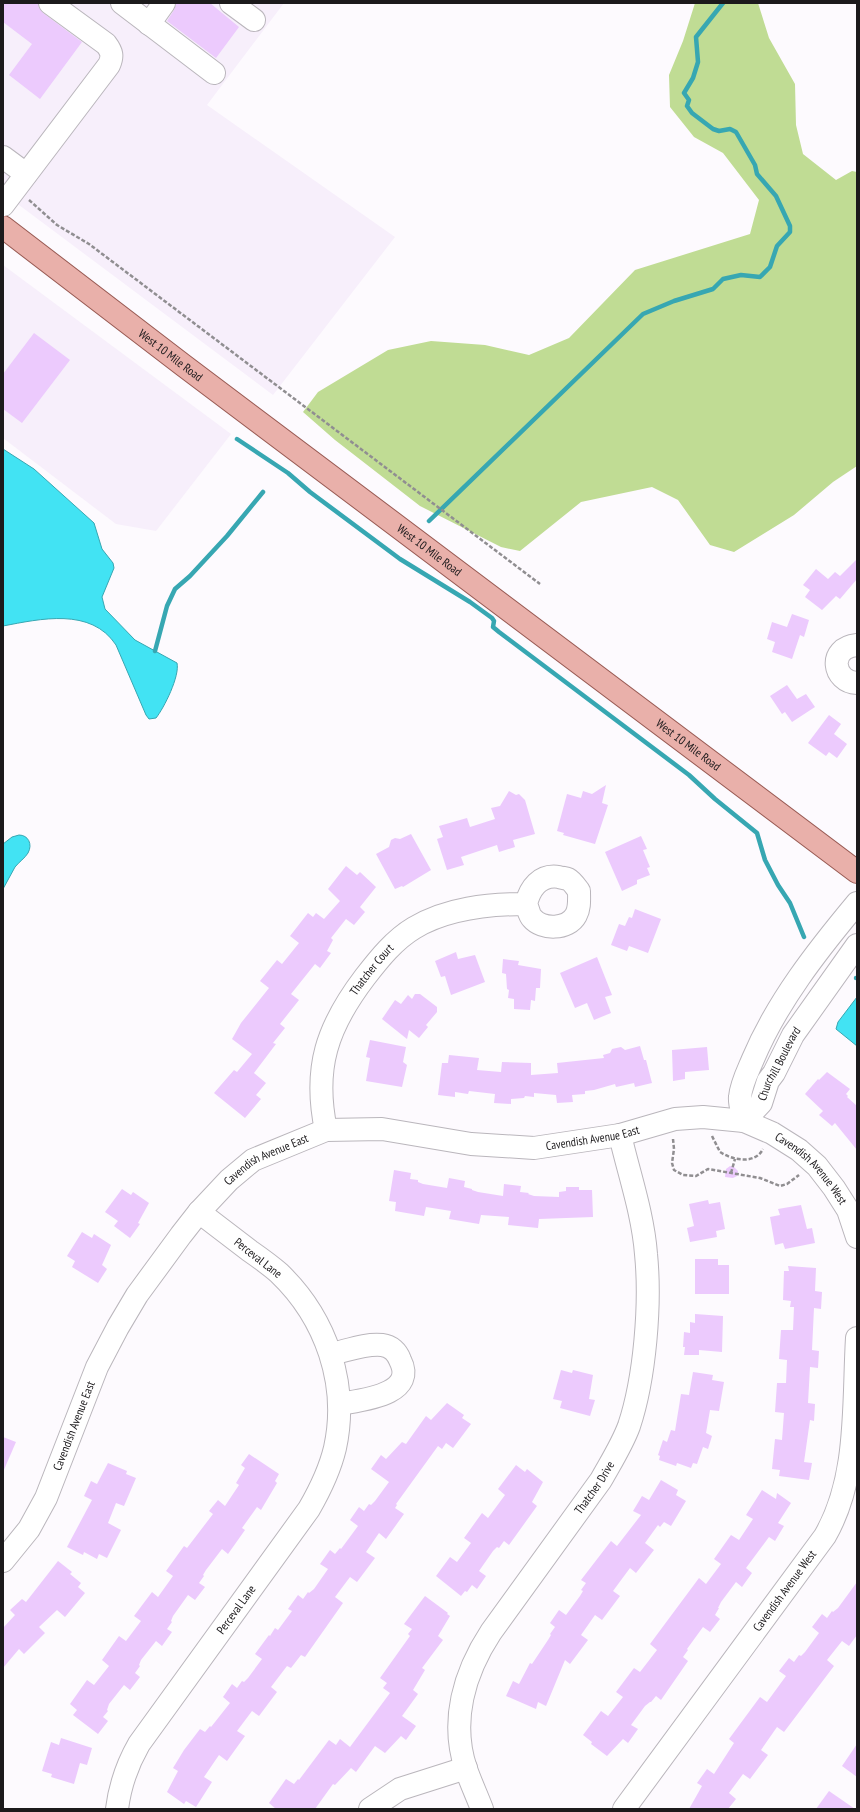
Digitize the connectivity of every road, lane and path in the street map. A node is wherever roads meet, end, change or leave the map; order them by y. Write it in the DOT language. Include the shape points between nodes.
graph roads {
  1 [pos="50,3"];
  2 [pos="122,3"];
  3 [pos="164,3"];
  4 [pos="231,3"];
  5 [pos="254,20"];
  6 [pos="149,24"];
  7 [pos="214,73"];
  8 [pos="3,157"];
  9 [pos="15,190"];
  10 [pos="3,227"];
  11 [pos="540,584"];
  12 [pos="857,645"];
  13 [pos="857,683"];
  14 [pos="857,872"];
  15 [pos="857,903"];
  16 [pos="526,904"];
  17 [pos="857,945"];
  18 [pos="809,965"];
  19 [pos="831,981"];
  20 [pos="744,1120"];
  21 [pos="326,1130"];
  22 [pos="620,1135"];
  23 [pos="712,1136"];
  24 [pos="673,1139"];
  25 [pos="763,1149"];
  26 [pos="735,1159"];
  27 [pos="731,1173"];
  28 [pos="801,1174"];
  29 [pos="199,1212"];
  30 [pos="857,1237"];
  31 [pos="857,1338"];
  32 [pos="331,1354"];
  33 [pos="340,1404"];
  34 [pos="3,1562"];
  35 [pos="466,1768"];
  36 [pos="117,1809"];
  37 [pos="370,1809"];
  38 [pos="482,1809"];
  39 [pos="624,1809"];
  1 -- 9 [label="street" via="106,44 112,57 109,65"];
  2 -- 6 [label="street"];
  3 -- 6 [label="street"];
  4 -- 5 [label="street"];
  6 -- 7 [label="street"];
  8 -- 9 [label="street"];
  9 -- 11 [label="path" via="57,225 89,244"];
  10 -- 14 [label="main road, West 10 Mile Road"];
  12 -- 13 [label="street" via="839,652 837,665 840,675 845,680"];
  15 -- 18 [label="street, Churchill Boulevard"];
  16 -- 21 [label="street, Thatcher Court" via="492,905 437,917 414,928 394,942 375,963 348,999 335,1023 327,1047 321,1072 322,1111"];
  17 -- 19 [label="street, Churchill Boulevard"];
  18 -- 19 [label="street"];
  18 -- 20 [label="street, Churchill Boulevard" via="777,1009 748,1071 740,1097"];
  19 -- 20 [label="street, Churchill Boulevard" via="793,1035 768,1080 761,1102"];
  20 -- 22 [label="street, Cavendish Avenue East" via="703,1117 674,1119"];
  20 -- 30 [label="street, Cavendish Avenue West" via="777,1136 817,1166 848,1210"];
  21 -- 22 [label="street, Cavendish Avenue East" via="382,1129 472,1144 534,1148"];
  21 -- 29 [label="street, Cavendish Avenue East" via="253,1160 229,1180"];
  22 -- 35 [label="street, Thatcher Drive" via="642,1224 646,1254 645,1327 636,1401 619,1447 601,1480 477,1653 462,1692 460,1744"];
  23 -- 26 [label="path" via="720,1152"];
  24 -- 27 [label="path" via="672,1163 674,1170 682,1175 696,1176 708,1169"];
  25 -- 26 [label="path" via="757,1156"];
  26 -- 27 [label="path"];
  27 -- 28 [label="path" via="760,1178 780,1186"];
  29 -- 32 [label="street, Perceval Lane" via="285,1279 314,1317"];
  29 -- 34 [label="street, Cavendish Avenue East" via="137,1295 118,1327 97,1367 46,1498 29,1529"];
  31 -- 39 [label="street, Cavendish Avenue West" via="851,1451 847,1480 835,1518 825,1536"];
  32 -- 33 [label="street, Perceval Lane"];
  32 -- 33 [label="street" via="376,1344 384,1345 398,1355 403,1370 400,1383 387,1393"];
  33 -- 36 [label="street, Perceval Lane" via="335,1448 313,1503 139,1744 129,1761"];
  35 -- 37 [label="street" via="400,1789"];
  35 -- 38 [label="street, Thatcher Drive"];
}
